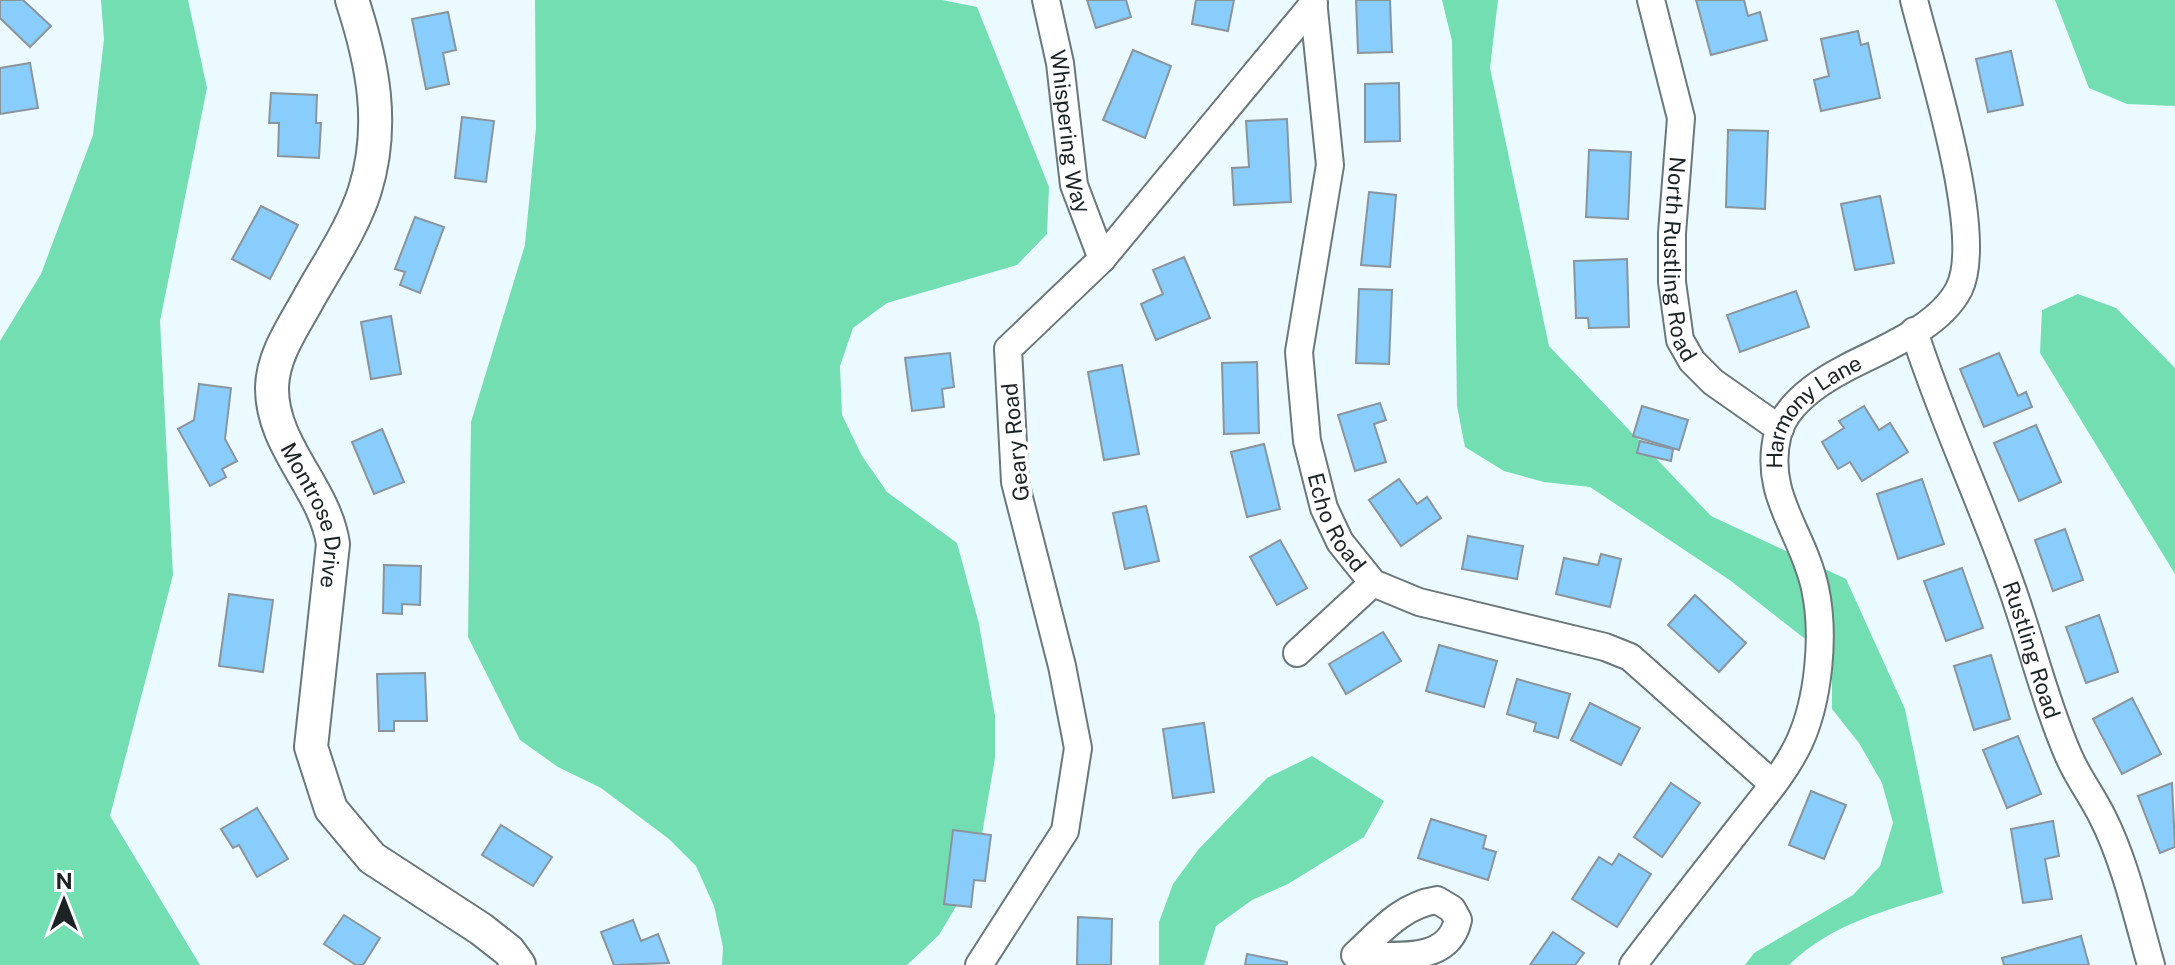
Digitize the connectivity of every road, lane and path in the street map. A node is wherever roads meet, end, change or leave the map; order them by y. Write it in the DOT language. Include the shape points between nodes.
graph roads {
  1 [pos="352,0"];
  2 [pos="1046,0"];
  3 [pos="1651,0"];
  4 [pos="1914,0"];
  5 [pos="1314,1"];
  6 [pos="1102,259"];
  7 [pos="1914,331"];
  8 [pos="1780,429"];
  9 [pos="1373,583"];
  10 [pos="1297,653"];
  11 [pos="1773,784"];
  12 [pos="519,965"];
  13 [pos="979,965"];
  14 [pos="1633,965"];
  15 [pos="2151,965"];
  1 -- 12 [label="street, Montrose Drive" via="376,89 370,170 353,217 280,351 272,388 279,426 331,525 314,763 331,809 372,858 481,929"];
  2 -- 6 [label="street, Whispering Way" via="1060,63 1074,185"];
  3 -- 8 [label="street, North Rustling Road" via="1681,118 1672,233 1680,340 1713,382"];
  4 -- 7 [label="street, Harmony Lane" via="1960,179 1965,263 1959,289"];
  5 -- 6 [label="street, Geary Road"];
  5 -- 9 [label="street, Echo Road" via="1330,165 1299,352 1307,441 1324,508 1340,542"];
  6 -- 13 [label="street, Geary Road" via="1008,349 1015,482 1078,748 1065,831"];
  7 -- 8 [label="street, Harmony Lane" via="1818,382"];
  7 -- 15 [label="street, Rustling Road" via="2019,604 2066,751 2119,860"];
  8 -- 11 [label="street, Harmony Lane" via="1772,461 1776,492 1815,587 1818,618 1808,714 1800,742"];
  9 -- 10 [label="street"];
  9 -- 11 [label="street, Echo Road" via="1419,602 1630,657"];
  11 -- 14 [label="street, Harmony Lane"];
}
